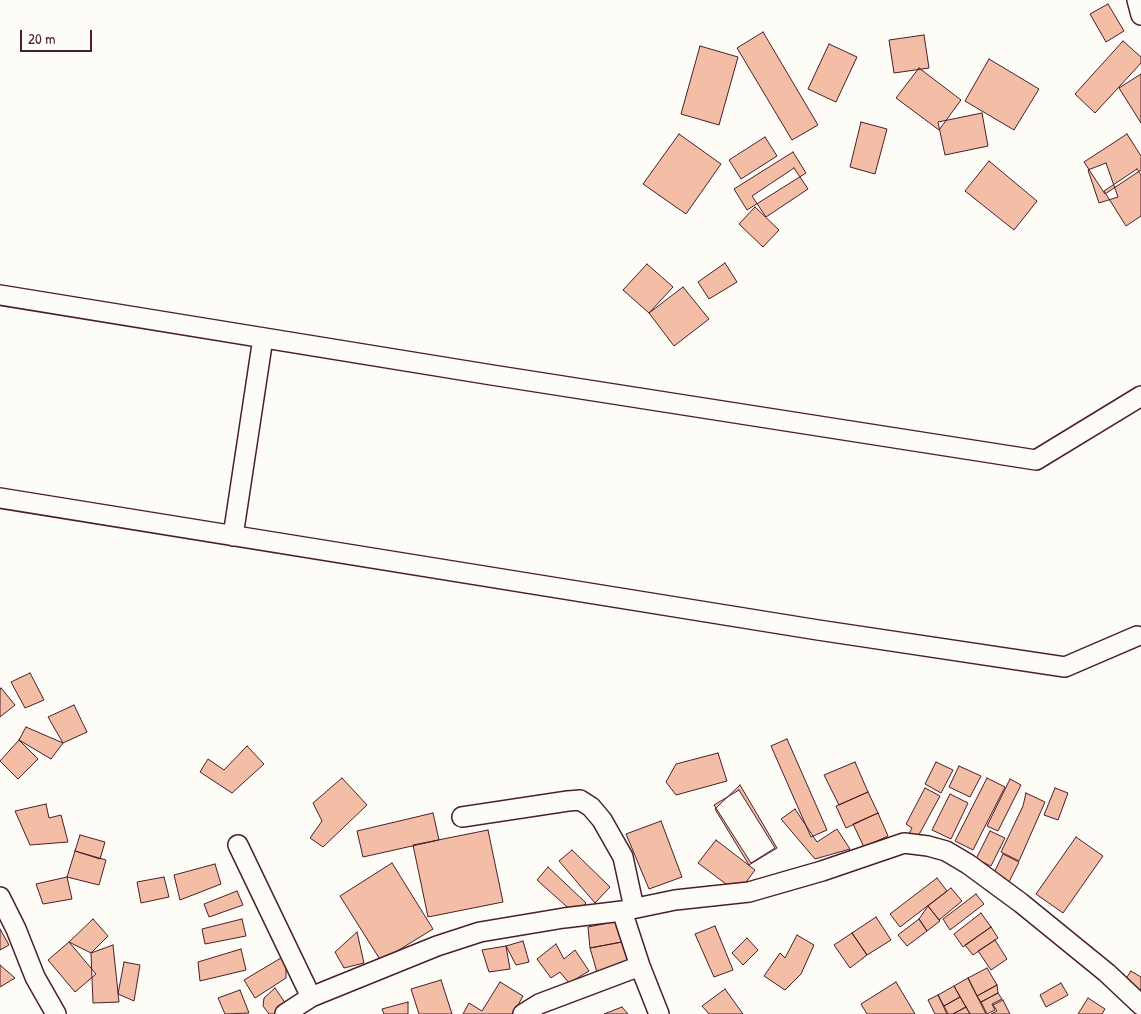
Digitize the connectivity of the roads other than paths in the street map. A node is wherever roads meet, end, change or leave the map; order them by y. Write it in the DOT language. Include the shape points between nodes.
graph roads {
  1 [pos="1136,0"];
  2 [pos="1141,16"];
  3 [pos="0,295"];
  4 [pos="263,338"];
  5 [pos="1141,396"];
  6 [pos="0,498"];
  7 [pos="233,536"];
  8 [pos="1140,638"];
  9 [pos="462,817"];
  10 [pos="238,845"];
  11 [pos="0,897"];
  12 [pos="628,910"];
  13 [pos="640,966"];
  14 [pos="311,997"];
  15 [pos="1141,1005"];
  16 [pos="56,1014"];
  17 [pos="285,1014"];
  18 [pos="523,1014"];
  19 [pos="659,1014"];
  1 -- 2 [label="street"];
  3 -- 4 [label="street"];
  4 -- 5 [label="street" via="1036,460"];
  4 -- 7 [label="street"];
  6 -- 7 [label="street"];
  7 -- 8 [label="street" via="1065,667"];
  9 -- 12 [label="street" via="580,800 602,820 623,857"];
  10 -- 14 [label="street"];
  11 -- 16 [label="street" via="35,977"];
  12 -- 13 [label="street"];
  12 -- 14 [label="street" via="480,932"];
  12 -- 15 [label="street" via="675,900 749,892 904,843 928,846 946,851 968,864 1021,903"];
  13 -- 18 [label="street" via="539,1004"];
  13 -- 19 [label="street"];
  14 -- 17 [label="street"];
}
